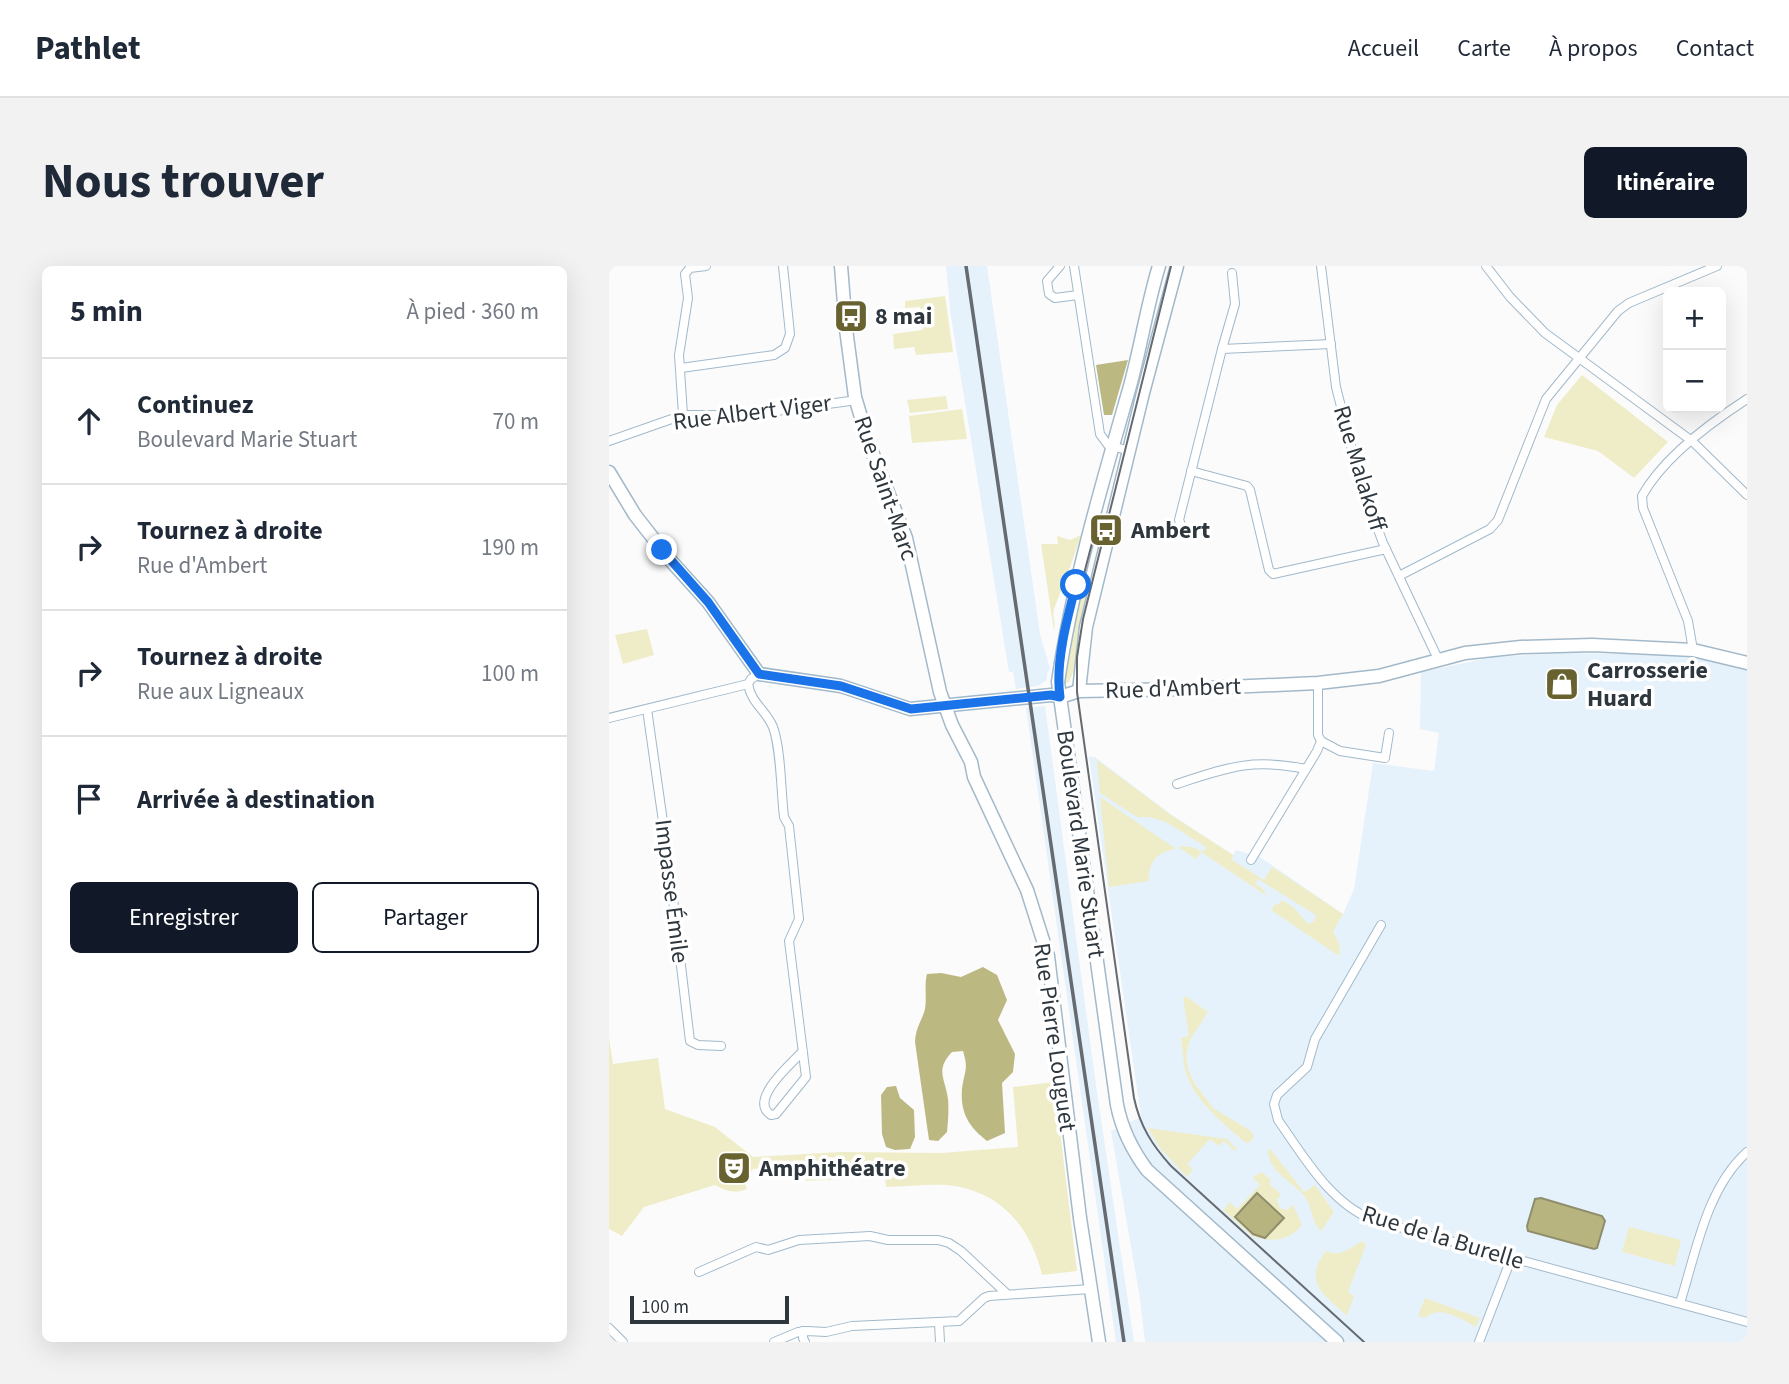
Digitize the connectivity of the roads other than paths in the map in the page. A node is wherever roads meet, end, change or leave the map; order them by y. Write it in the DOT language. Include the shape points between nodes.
graph roads {
  1 [pos="706,266"];
  2 [pos="783,266"];
  3 [pos="841,266"];
  4 [pos="1060,266"];
  5 [pos="1074,266"];
  6 [pos="1159,266"];
  7 [pos="1177,266"];
  8 [pos="1321,266"];
  9 [pos="1486,266"];
  10 [pos="1717,266"];
  11 [pos="1232,273"];
  12 [pos="1078,295"];
  13 [pos="1331,344"];
  14 [pos="1223,349"];
  15 [pos="1579,359"];
  16 [pos="681,368"];
  17 [pos="855,397"];
  18 [pos="1747,399"];
  19 [pos="683,415"];
  20 [pos="609,441"];
  21 [pos="1692,441"];
  22 [pos="1112,446"];
  23 [pos="1130,451"];
  24 [pos="1191,471"];
  25 [pos="609,472"];
  26 [pos="1747,495"];
  27 [pos="1186,536"];
  28 [pos="1386,549"];
  29 [pos="1399,576"];
  30 [pos="1693,650"];
  31 [pos="1438,659"];
  32 [pos="1747,663"];
  33 [pos="759,674"];
  34 [pos="1318,683"];
  35 [pos="748,684"];
  36 [pos="1079,691"];
  37 [pos="1060,697"];
  38 [pos="947,707"];
  39 [pos="647,709"];
  40 [pos="609,718"];
  41 [pos="1389,733"];
  42 [pos="1321,741"];
  43 [pos="1307,769"];
  44 [pos="1177,784"];
  45 [pos="1251,860"];
  46 [pos="1381,925"];
  47 [pos="721,1046"];
  48 [pos="803,1051"];
  49 [pos="1747,1153"];
  50 [pos="1511,1259"];
  51 [pos="699,1272"];
  52 [pos="1090,1289"];
  53 [pos="1007,1294"];
  54 [pos="1680,1303"];
  55 [pos="939,1322"];
  56 [pos="1747,1322"];
  57 [pos="609,1328"];
  58 [pos="807,1331"];
  59 [pos="778,1341"];
  60 [pos="623,1342"];
  61 [pos="805,1342"];
  62 [pos="813,1342"];
  63 [pos="940,1342"];
  64 [pos="1099,1342"];
  65 [pos="1337,1342"];
  66 [pos="1479,1342"];
  1 -- 16 [label="street" via="690,268 685,274 688,298"];
  2 -- 16 [label="street" via="790,334 785,348 774,355"];
  3 -- 17 [label="street, Rue Saint-Marc"];
  4 -- 12 [label="street" via="1047,281 1049,294 1055,298"];
  5 -- 12 [label="street"];
  6 -- 22 [label="street, Boulevard Marie Stuart"];
  7 -- 23 [label="street"];
  8 -- 13 [label="street, Rue Malakoff"];
  9 -- 15 [label="street" via="1545,333"];
  10 -- 15 [label="street" via="1629,303"];
  11 -- 14 [label="street" via="1235,304"];
  12 -- 22 [label="street" via="1100,434 1103,442"];
  13 -- 14 [label="street"];
  13 -- 28 [label="street, Rue Malakoff" via="1336,387 1360,481"];
  14 -- 24 [label="street"];
  15 -- 21 [label="street"];
  15 -- 29 [label="street" via="1546,399 1498,520 1490,529"];
  16 -- 19 [label="street"];
  17 -- 19 [label="street, Rue Albert Viger" via="746,415"];
  17 -- 38 [label="street, Rue Saint-Marc" via="906,538"];
  18 -- 21 [label="street"];
  19 -- 20 [label="street, Rue Albert Viger"];
  21 -- 26 [label="street"];
  21 -- 30 [label="street" via="1679,450 1641,499 1688,621"];
  22 -- 23 [label="street"];
  22 -- 37 [label="street, Boulevard Marie Stuart" via="1067,620"];
  23 -- 36 [label="street" via="1086,627"];
  24 -- 27 [label="street" via="1179,520"];
  24 -- 28 [label="street" via="1247,486 1273,574"];
  25 -- 33 [label="street" via="635,515 708,602"];
  28 -- 29 [label="street, Rue Malakoff"];
  29 -- 31 [label="street, Rue Malakoff"];
  30 -- 31 [label="street, Rue d'Ambert" via="1521,647"];
  30 -- 32 [label="street, Rue d'Ambert"];
  31 -- 34 [label="street, Rue d'Ambert" via="1378,676"];
  33 -- 35 [label="street"];
  33 -- 38 [label="street, Rue d'Ambert" via="841,686 911,709"];
  34 -- 36 [label="street, Rue d'Ambert"];
  34 -- 42 [label="street"];
  35 -- 39 [label="street"];
  35 -- 48 [label="street" via="754,703 767,715 775,735 789,827 799,919 789,941"];
  36 -- 37 [label="street, Rue d'Ambert"];
  37 -- 38 [label="street, Rue d'Ambert"];
  37 -- 65 [label="street, Boulevard Marie Stuart" via="1124,1132 1158,1181"];
  38 -- 52 [label="street, Rue Pierre Louguet" via="1027,890 1048,956"];
  39 -- 40 [label="street"];
  39 -- 47 [label="street, Impasse Émile" via="690,1041"];
  41 -- 42 [label="street" via="1385,758 1340,751"];
  42 -- 43 [label="street"];
  43 -- 44 [label="street" via="1279,763 1238,764"];
  43 -- 45 [label="street"];
  46 -- 50 [label="street, Rue de la Burelle" via="1315,1039 1305,1070 1277,1094 1275,1115 1336,1197 1356,1213"];
  48 -- 48 [label="street" via="806,1077 771,1115 763,1105 765,1094"];
  49 -- 54 [label="street" via="1731,1168 1716,1195"];
  50 -- 54 [label="street, Rue de la Burelle"];
  50 -- 66 [label="street"];
  51 -- 53 [label="street" via="756,1247 768,1250 799,1240 870,1236 938,1240 961,1251"];
  52 -- 53 [label="street"];
  52 -- 64 [label="street, Rue Pierre Louguet"];
  53 -- 55 [label="street" via="983,1298 959,1321"];
  54 -- 56 [label="street, Rue de la Burelle"];
  55 -- 58 [label="street"];
  55 -- 63 [label="street"];
  57 -- 60 [label="street"];
  58 -- 59 [label="street"];
  58 -- 61 [label="street"];
  58 -- 62 [label="street" via="815,1336"];
}
